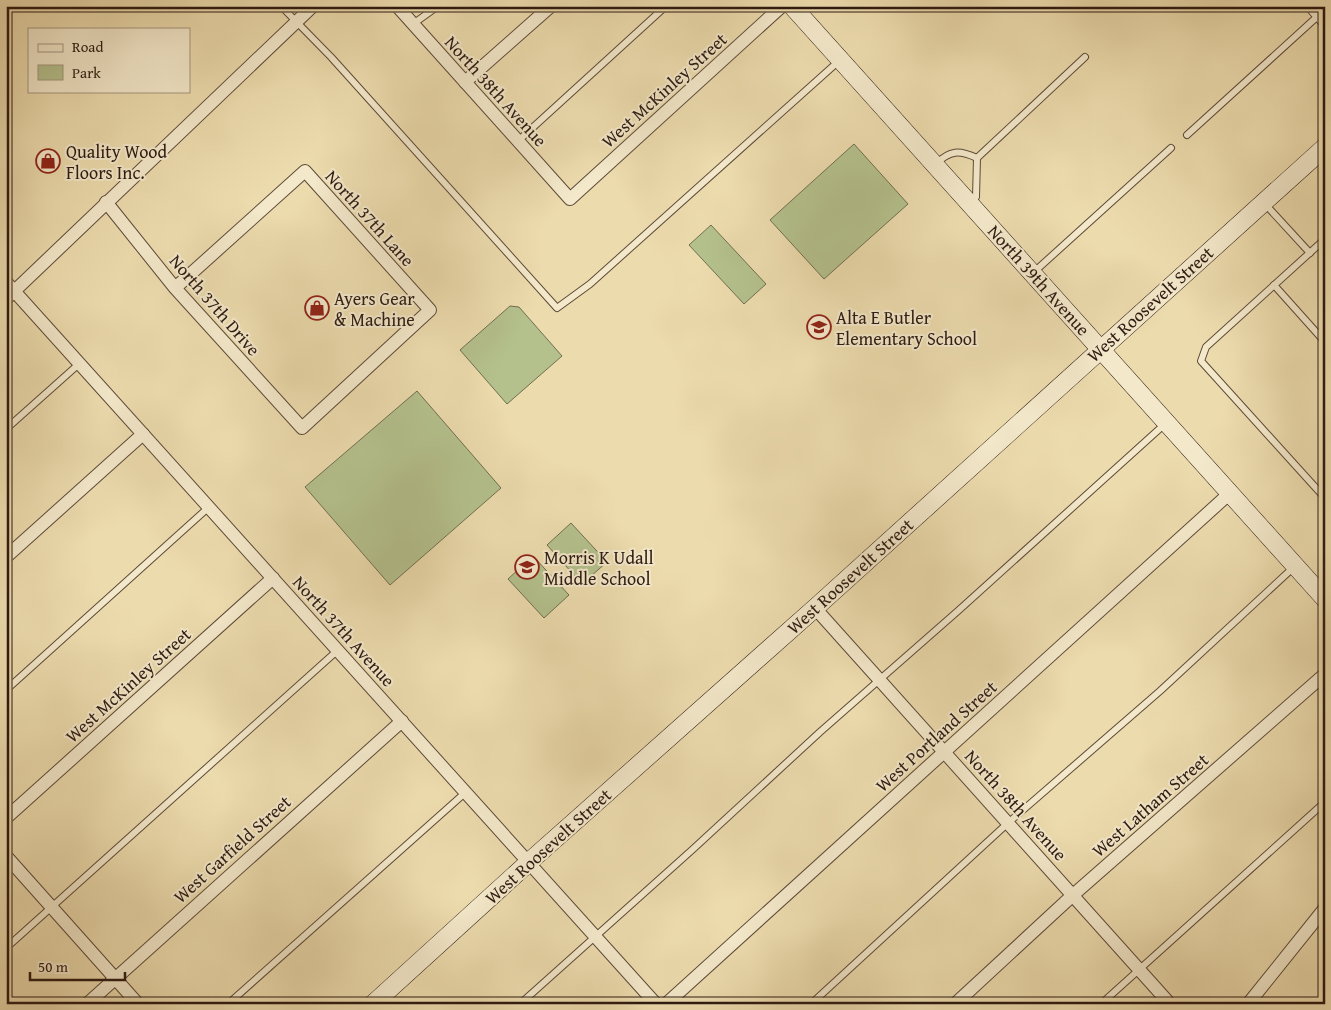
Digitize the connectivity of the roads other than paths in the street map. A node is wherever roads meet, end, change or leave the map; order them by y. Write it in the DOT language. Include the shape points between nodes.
graph roads {
  1 [pos="281,6"];
  2 [pos="313,6"];
  3 [pos="397,6"];
  4 [pos="438,6"];
  5 [pos="550,6"];
  6 [pos="666,6"];
  7 [pos="782,6"];
  8 [pos="792,6"];
  9 [pos="1318,14"];
  10 [pos="296,22"];
  11 [pos="413,24"];
  12 [pos="1086,57"];
  13 [pos="841,60"];
  14 [pos="465,82"];
  15 [pos="1187,135"];
  16 [pos="518,141"];
  17 [pos="1325,147"];
  18 [pos="1171,148"];
  19 [pos="977,158"];
  20 [pos="935,165"];
  21 [pos="570,199"];
  22 [pos="106,202"];
  23 [pos="1263,202"];
  24 [pos="971,204"];
  25 [pos="1325,239"];
  26 [pos="1310,253"];
  27 [pos="1033,273"];
  28 [pos="1274,285"];
  29 [pos="175,288"];
  30 [pos="9,291"];
  31 [pos="1325,342"];
  32 [pos="1101,348"];
  33 [pos="80,363"];
  34 [pos="1167,422"];
  35 [pos="302,428"];
  36 [pos="6,429"];
  37 [pos="143,434"];
  38 [pos="1230,494"];
  39 [pos="1325,498"];
  40 [pos="209,507"];
  41 [pos="6,557"];
  42 [pos="1295,566"];
  43 [pos="273,578"];
  44 [pos="1325,599"];
  45 [pos="815,608"];
  46 [pos="338,650"];
  47 [pos="1325,674"];
  48 [pos="880,680"];
  49 [pos="6,690"];
  50 [pos="402,721"];
  51 [pos="944,752"];
  52 [pos="466,792"];
  53 [pos="1325,802"];
  54 [pos="6,818"];
  55 [pos="1008,823"];
  56 [pos="6,856"];
  57 [pos="529,862"];
  58 [pos="1073,895"];
  59 [pos="52,907"];
  60 [pos="1325,908"];
  61 [pos="595,936"];
  62 [pos="6,948"];
  63 [pos="1139,969"];
  64 [pos="115,978"];
  65 [pos="86,1004"];
  66 [pos="138,1004"];
  67 [pos="228,1004"];
  68 [pos="373,1004"];
  69 [pos="520,1004"];
  70 [pos="656,1004"];
  71 [pos="666,1004"];
  72 [pos="811,1004"];
  73 [pos="954,1004"];
  74 [pos="1101,1004"];
  75 [pos="1170,1004"];
  76 [pos="1248,1004"];
  1 -- 10 [label="lane"];
  2 -- 10 [label="street"];
  3 -- 11 [label="street, North 38th Avenue"];
  4 -- 11 [label="lane"];
  5 -- 14 [label="street"];
  6 -- 16 [label="lane"];
  7 -- 21 [label="street, West McKinley Street"];
  8 -- 13 [label="street, North 39th Avenue"];
  9 -- 15 [label="lane"];
  10 -- 13 [label="lane" via="557,308 590,284"];
  10 -- 22 [label="street"];
  11 -- 14 [label="street, North 38th Avenue"];
  12 -- 19 [label="lane"];
  13 -- 20 [label="street, North 39th Avenue"];
  14 -- 16 [label="street, North 38th Avenue"];
  16 -- 21 [label="street, North 38th Avenue"];
  17 -- 23 [label="street, West Roosevelt Street"];
  18 -- 27 [label="lane"];
  19 -- 20 [label="lane" via="964,152 946,154"];
  19 -- 24 [label="lane" via="976,197"];
  20 -- 24 [label="street, North 39th Avenue"];
  22 -- 29 [label="street, North 37th Drive"];
  22 -- 30 [label="street"];
  23 -- 26 [label="lane"];
  23 -- 32 [label="street, West Roosevelt Street"];
  24 -- 27 [label="street, North 39th Avenue"];
  25 -- 26 [label="lane"];
  26 -- 28 [label="lane"];
  27 -- 32 [label="street, North 39th Avenue"];
  28 -- 31 [label="lane"];
  28 -- 39 [label="lane" via="1206,347 1201,361"];
  29 -- 35 [label="street, North 37th Drive"];
  29 -- 35 [label="street, North 37th Lane" via="305,171 430,310"];
  30 -- 33 [label="street, North 37th Avenue"];
  32 -- 34 [label="street, North 39th Avenue"];
  32 -- 45 [label="street, West Roosevelt Street"];
  33 -- 36 [label="lane"];
  33 -- 37 [label="street, North 37th Avenue"];
  34 -- 38 [label="street, North 39th Avenue"];
  34 -- 48 [label="lane"];
  37 -- 40 [label="street, North 37th Avenue"];
  37 -- 41 [label="street"];
  38 -- 42 [label="street, North 39th Avenue"];
  38 -- 51 [label="street, West Portland Street"];
  40 -- 43 [label="street, North 37th Avenue"];
  40 -- 49 [label="lane"];
  42 -- 44 [label="street, North 39th Avenue"];
  42 -- 55 [label="lane" via="1160,691"];
  43 -- 46 [label="street, North 37th Avenue"];
  43 -- 54 [label="street, West McKinley Street"];
  45 -- 48 [label="street, North 38th Avenue"];
  45 -- 57 [label="street, West Roosevelt Street"];
  46 -- 50 [label="street, North 37th Avenue"];
  46 -- 59 [label="lane"];
  47 -- 58 [label="street, West Latham Street"];
  48 -- 51 [label="street, North 38th Avenue"];
  48 -- 61 [label="lane"];
  50 -- 52 [label="street, North 37th Avenue"];
  50 -- 64 [label="street, West Garfield Street"];
  51 -- 55 [label="street, North 38th Avenue"];
  51 -- 71 [label="street, West Portland Street"];
  52 -- 57 [label="street, North 37th Avenue"];
  52 -- 67 [label="lane"];
  53 -- 63 [label="lane"];
  55 -- 58 [label="street, North 38th Avenue"];
  55 -- 72 [label="lane"];
  56 -- 59 [label="street"];
  57 -- 61 [label="street, North 37th Avenue"];
  57 -- 68 [label="street, West Roosevelt Street"];
  58 -- 63 [label="street, North 38th Avenue"];
  58 -- 73 [label="street, West Latham Street"];
  59 -- 62 [label="lane"];
  59 -- 64 [label="street"];
  60 -- 76 [label="street"];
  61 -- 69 [label="lane"];
  61 -- 70 [label="street, North 37th Avenue"];
  63 -- 74 [label="lane"];
  63 -- 75 [label="street, North 38th Avenue"];
  64 -- 65 [label="street, West Garfield Street"];
  64 -- 66 [label="street"];
}
